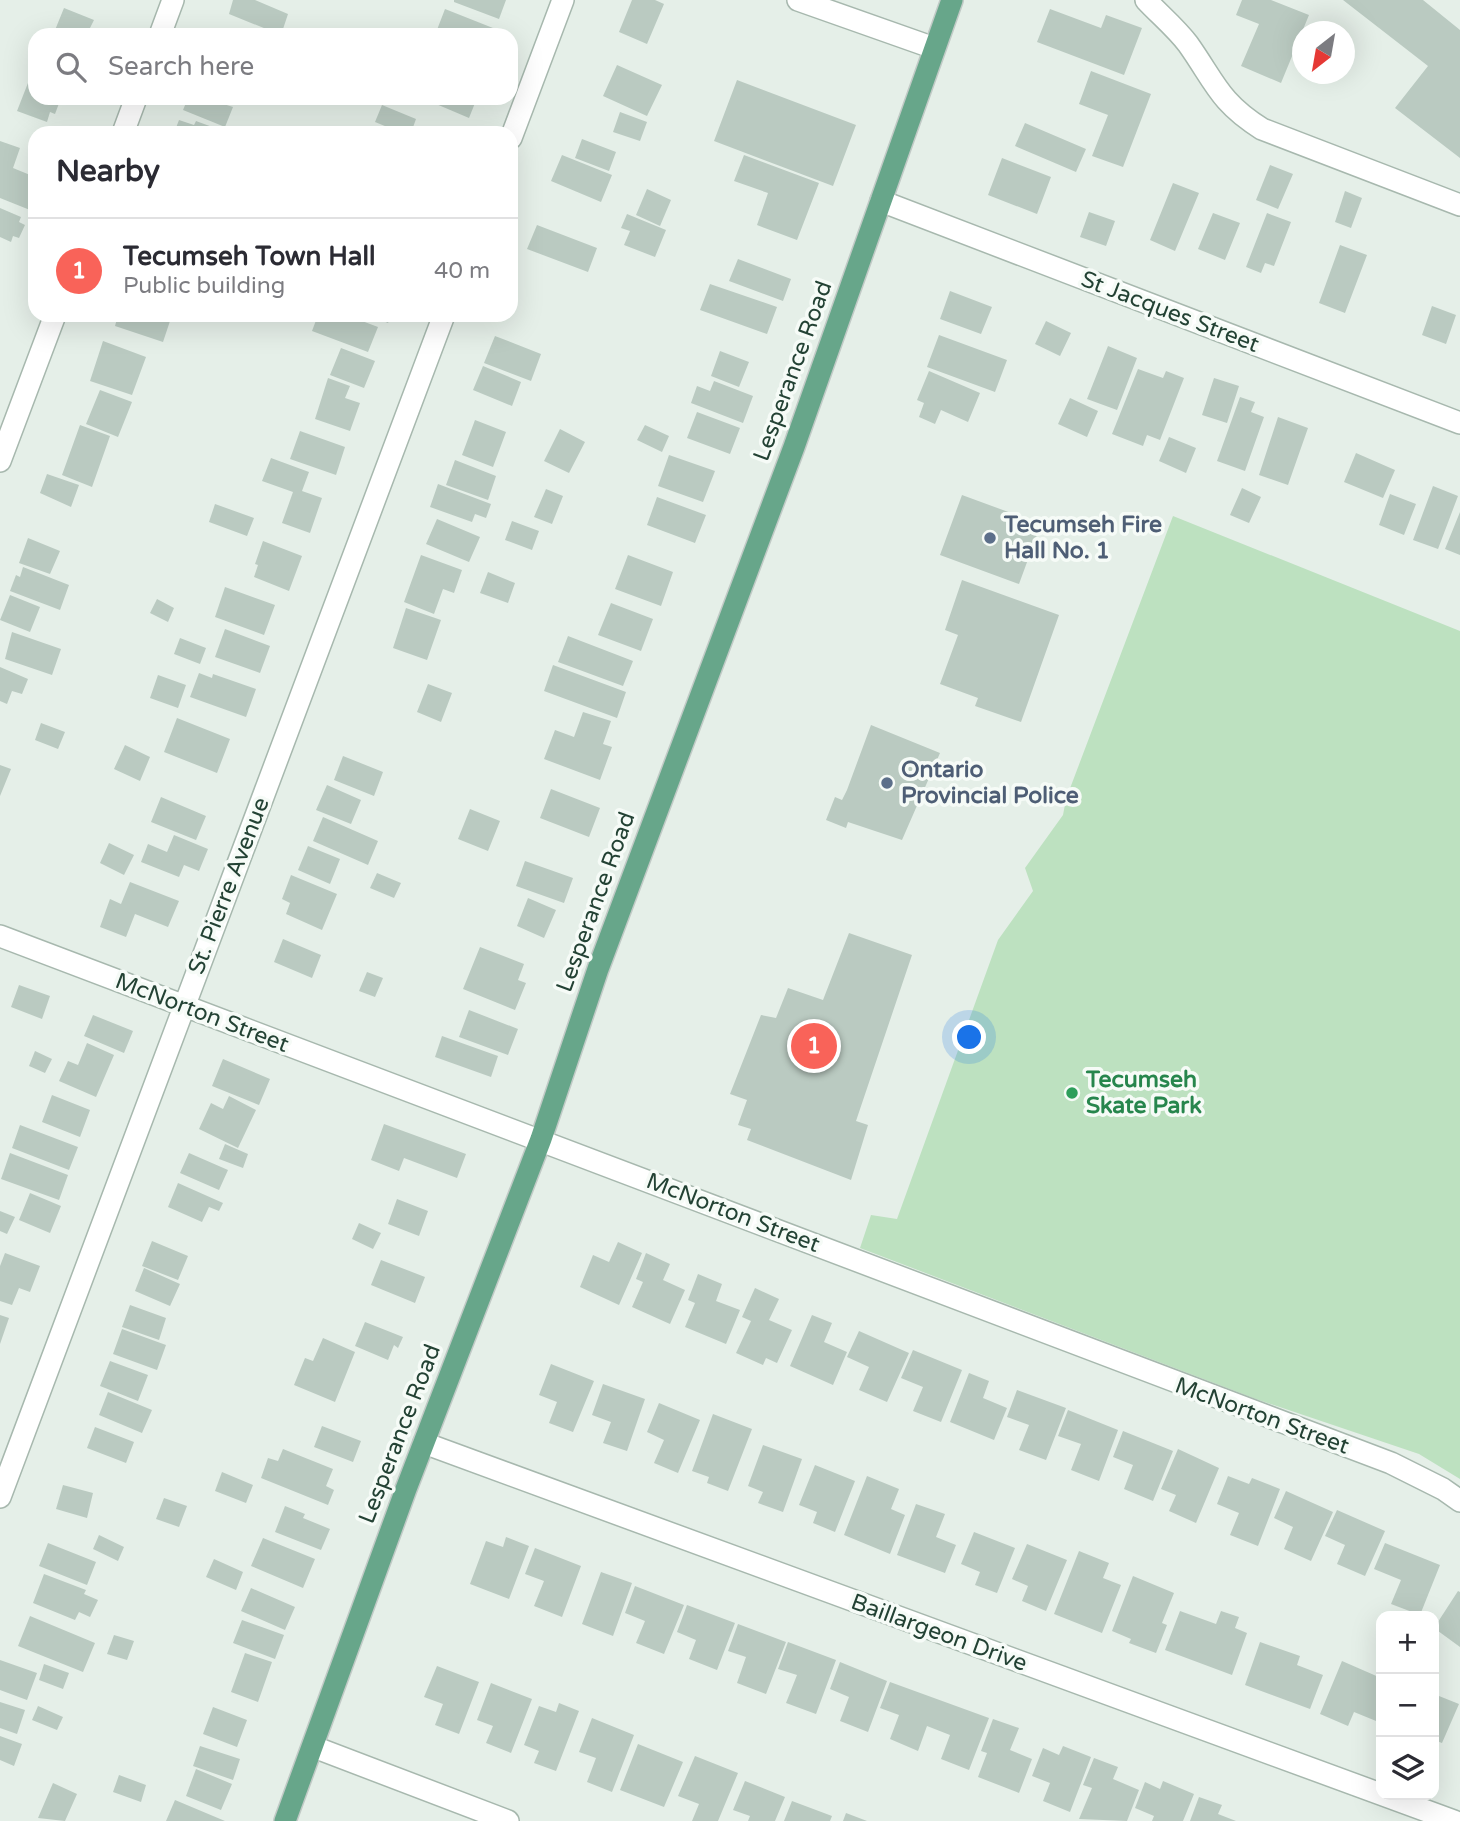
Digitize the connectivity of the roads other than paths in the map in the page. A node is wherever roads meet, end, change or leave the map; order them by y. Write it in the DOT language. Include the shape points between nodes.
graph roads {
  1 [pos="173,0"];
  2 [pos="563,0"];
  3 [pos="798,0"];
  4 [pos="952,0"];
  5 [pos="1146,0"];
  6 [pos="163,28"];
  7 [pos="934,48"];
  8 [pos="133,105"];
  9 [pos="126,126"];
  10 [pos="516,126"];
  11 [pos="881,201"];
  12 [pos="1460,205"];
  13 [pos="52,322"];
  14 [pos="441,322"];
  15 [pos="1460,423"];
  16 [pos="0,461"];
  17 [pos="0,936"];
  18 [pos="183,1006"];
  19 [pos="541,1139"];
  20 [pos="424,1443"];
  21 [pos="0,1497"];
  22 [pos="1460,1501"];
  23 [pos="314,1747"];
  24 [pos="285,1821"];
  25 [pos="508,1821"];
  26 [pos="1454,1821"];
  1 -- 6 [label="street"];
  2 -- 10 [label="street"];
  3 -- 7 [label="street"];
  4 -- 7 [label="main road, Lesperance Road"];
  5 -- 12 [label="street" via="1187,42 1215,89 1236,113 1262,129"];
  7 -- 11 [label="main road, Lesperance Road"];
  8 -- 9 [label="street"];
  11 -- 15 [label="street, St Jacques Street"];
  11 -- 19 [label="main road, Lesperance Road" via="598,970"];
  13 -- 16 [label="street"];
  14 -- 18 [label="street, St. Pierre Avenue"];
  17 -- 18 [label="street, McNorton Street"];
  18 -- 19 [label="street, McNorton Street"];
  18 -- 21 [label="street, St. Pierre Avenue"];
  19 -- 20 [label="main road, Lesperance Road"];
  19 -- 22 [label="street, McNorton Street" via="1391,1463"];
  20 -- 23 [label="main road, Lesperance Road"];
  20 -- 26 [label="street, Baillargeon Drive"];
  23 -- 24 [label="main road, Lesperance Road"];
  23 -- 25 [label="street"];
}
